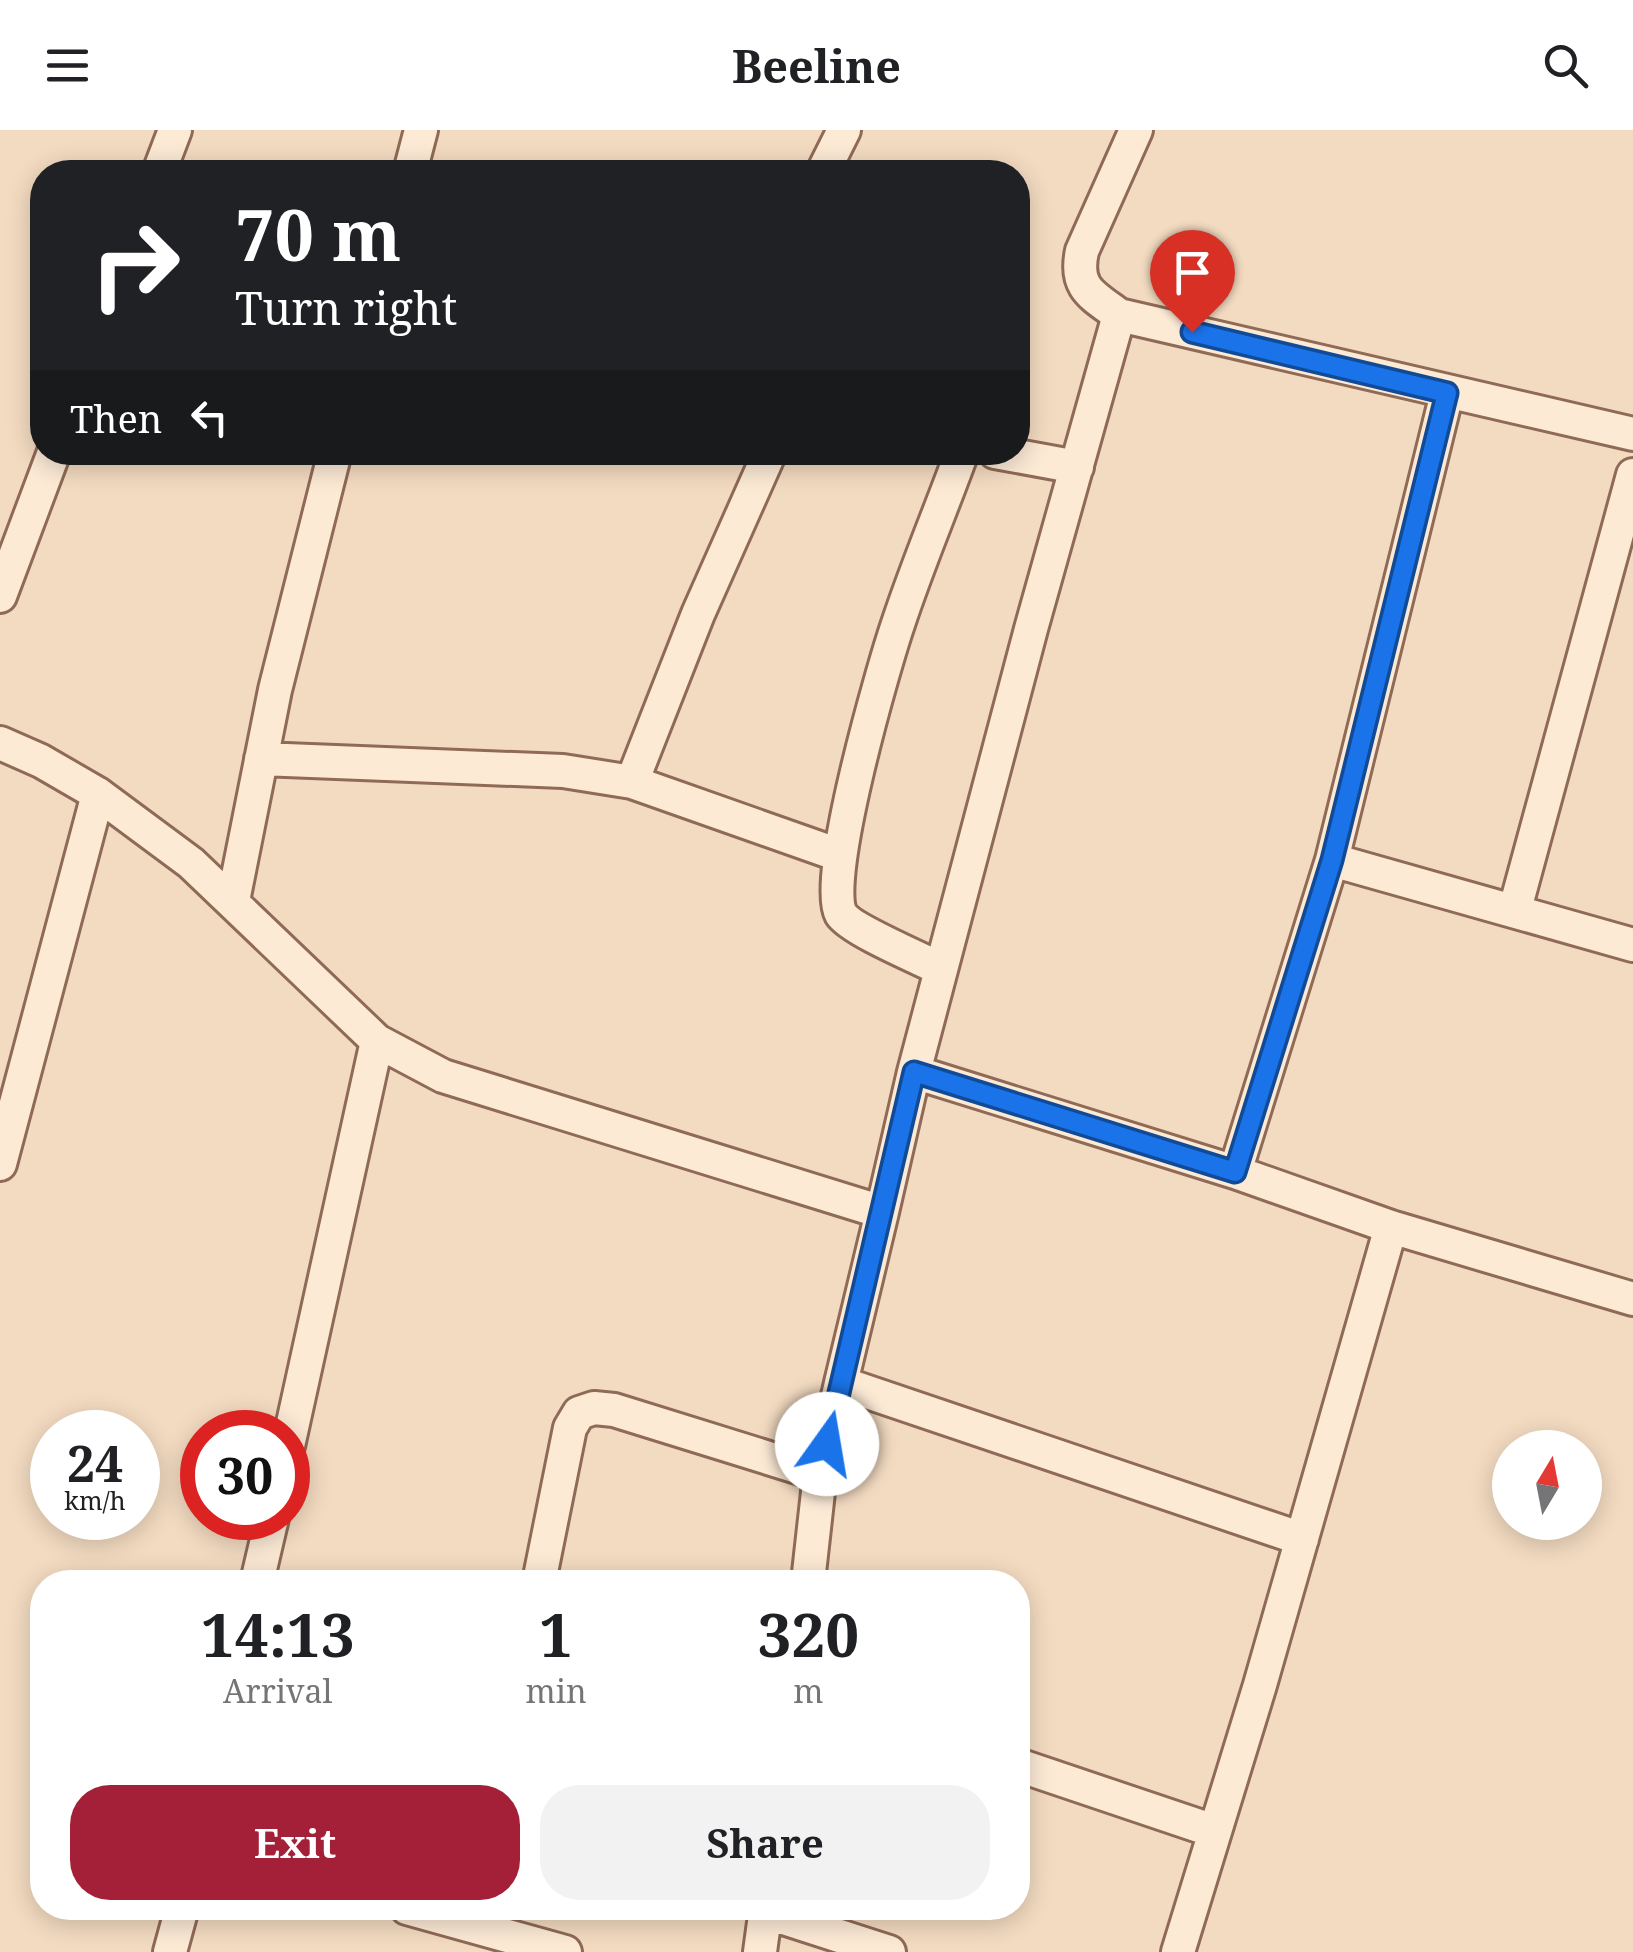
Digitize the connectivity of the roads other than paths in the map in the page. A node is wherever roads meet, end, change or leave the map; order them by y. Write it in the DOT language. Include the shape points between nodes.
graph roads {
  1 [pos="175,130"];
  2 [pos="422,130"];
  3 [pos="844,130"];
  4 [pos="1136,130"];
  5 [pos="164,160"];
  6 [pos="413,160"];
  7 [pos="829,160"];
  8 [pos="1120,315"];
  9 [pos="1447,393"];
  10 [pos="1633,434"];
  11 [pos="1030,458"];
  12 [pos="49,465"];
  13 [pos="331,465"];
  14 [pos="764,465"];
  15 [pos="957,465"];
  16 [pos="1077,467"];
  17 [pos="1633,475"];
  18 [pos="0,596"];
  19 [pos="0,743"];
  20 [pos="261,759"];
  21 [pos="632,782"];
  22 [pos="98,794"];
  23 [pos="840,855"];
  24 [pos="1332,860"];
  25 [pos="233,901"];
  26 [pos="1515,909"];
  27 [pos="1633,945"];
  28 [pos="940,968"];
  29 [pos="377,1042"];
  30 [pos="914,1072"];
  31 [pos="0,1164"];
  32 [pos="1235,1172"];
  33 [pos="882,1212"];
  34 [pos="1391,1227"];
  35 [pos="1633,1299"];
  36 [pos="840,1383"];
  37 [pos="296,1410"];
  38 [pos="820,1474"];
  39 [pos="267,1540"];
  40 [pos="1302,1540"];
  41 [pos="260,1570"];
  42 [pos="541,1570"];
  43 [pos="809,1570"];
  44 [pos="1030,1769"];
  45 [pos="1214,1831"];
  46 [pos="179,1920"];
  47 [pos="450,1920"];
  48 [pos="765,1920"];
  49 [pos="795,1920"];
  50 [pos="170,1952"];
  51 [pos="565,1952"];
  52 [pos="760,1952"];
  53 [pos="889,1952"];
  54 [pos="1178,1952"];
  1 -- 5 [label="street"];
  2 -- 6 [label="street"];
  3 -- 7 [label="street"];
  4 -- 8 [label="street" via="1079,268 1093,296"];
  8 -- 9 [label="street"];
  8 -- 16 [label="street"];
  9 -- 10 [label="street"];
  9 -- 24 [label="street"];
  11 -- 16 [label="street"];
  12 -- 18 [label="street"];
  13 -- 20 [label="street"];
  14 -- 21 [label="street"];
  15 -- 23 [label="street" via="897,627"];
  16 -- 28 [label="street"];
  17 -- 26 [label="street"];
  19 -- 22 [label="street"];
  20 -- 21 [label="street" via="562,771"];
  20 -- 25 [label="street"];
  21 -- 23 [label="street"];
  22 -- 25 [label="street"];
  22 -- 31 [label="street"];
  23 -- 28 [label="street" via="837,901 848,922"];
  24 -- 26 [label="street"];
  24 -- 32 [label="street"];
  25 -- 29 [label="street"];
  26 -- 27 [label="street"];
  28 -- 30 [label="street"];
  29 -- 33 [label="street" via="443,1076"];
  29 -- 37 [label="street"];
  30 -- 32 [label="street"];
  30 -- 33 [label="street"];
  32 -- 34 [label="street"];
  33 -- 36 [label="street"];
  34 -- 35 [label="street"];
  34 -- 40 [label="street"];
  36 -- 38 [label="street"];
  36 -- 40 [label="street"];
  38 -- 42 [label="street" via="614,1410 579,1412 570,1428"];
  38 -- 43 [label="street"];
  39 -- 41 [label="street"];
  40 -- 45 [label="street"];
  44 -- 45 [label="street"];
  45 -- 54 [label="street"];
  46 -- 50 [label="street"];
  47 -- 51 [label="street"];
  48 -- 52 [label="street"];
  49 -- 53 [label="street"];
}
